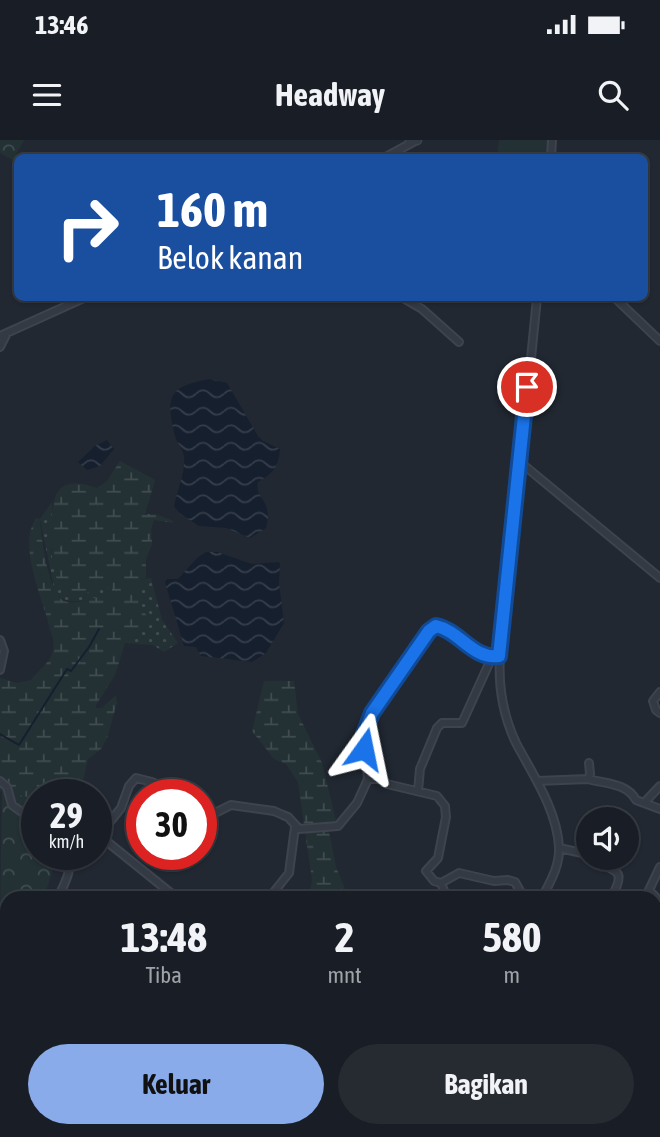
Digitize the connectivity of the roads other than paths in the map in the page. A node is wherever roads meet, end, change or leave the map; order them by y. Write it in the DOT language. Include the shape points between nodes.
graph roads {
  1 [pos="414,140"];
  2 [pos="391,154"];
  3 [pos="77,301"];
  4 [pos="408,301"];
  5 [pos="537,301"];
  6 [pos="618,301"];
  7 [pos="8,332"];
  8 [pos="0,336"];
  9 [pos="660,341"];
  10 [pos="458,342"];
  11 [pos="0,347"];
  12 [pos="520,462"];
  13 [pos="660,578"];
  14 [pos="0,640"];
  15 [pos="496,656"];
  16 [pos="0,670"];
  17 [pos="660,692"];
  18 [pos="660,713"];
  19 [pos="589,763"];
  20 [pos="368,779"];
  21 [pos="588,779"];
  22 [pos="0,781"];
  23 [pos="537,781"];
  24 [pos="660,786"];
  25 [pos="418,791"];
  26 [pos="126,794"];
  27 [pos="644,803"];
  28 [pos="660,809"];
  29 [pos="21,811"];
  30 [pos="217,812"];
  31 [pos="112,820"];
  32 [pos="295,827"];
  33 [pos="559,848"];
  34 [pos="112,849"];
  35 [pos="576,852"];
  36 [pos="660,867"];
  37 [pos="68,870"];
  38 [pos="613,870"];
  39 [pos="441,883"];
  40 [pos="61,891"];
  41 [pos="168,891"];
  42 [pos="275,891"];
  43 [pos="444,891"];
  44 [pos="520,891"];
  45 [pos="545,891"];
  46 [pos="615,891"];
  47 [pos="650,891"];
  1 -- 2 [label="street"];
  3 -- 7 [label="street"];
  4 -- 10 [label="street"];
  5 -- 12 [label="street"];
  6 -- 9 [label="street"];
  7 -- 8 [label="street"];
  7 -- 11 [label="street"];
  12 -- 13 [label="street"];
  12 -- 15 [label="street"];
  14 -- 16 [label="street" via="4,651"];
  15 -- 20 [label="street" via="480,654 446,628 436,626 429,631 372,713 364,734"];
  15 -- 23 [label="street" via="508,720"];
  15 -- 25 [label="street" via="462,723 442,723 438,728 421,769"];
  17 -- 18 [label="street" via="653,701"];
  19 -- 21 [label="street"];
  20 -- 25 [label="street"];
  20 -- 32 [label="street" via="348,817 338,825"];
  21 -- 23 [label="street"];
  21 -- 27 [label="street" via="624,787"];
  22 -- 29 [label="street" via="7,787 12,805"];
  23 -- 33 [label="street"];
  24 -- 27 [label="street"];
  25 -- 39 [label="street" via="437,796 445,806 438,858 426,871"];
  26 -- 31 [label="street"];
  27 -- 28 [label="street"];
  30 -- 32 [label="street" via="241,805 288,817"];
  32 -- 42 [label="street" via="289,873"];
  33 -- 35 [label="street"];
  33 -- 45 [label="street"];
  34 -- 41 [label="street"];
  36 -- 47 [label="street"];
  37 -- 40 [label="street"];
  38 -- 46 [label="street" via="620,877"];
  39 -- 43 [label="street"];
  39 -- 44 [label="street" via="459,873 515,882"];
}
